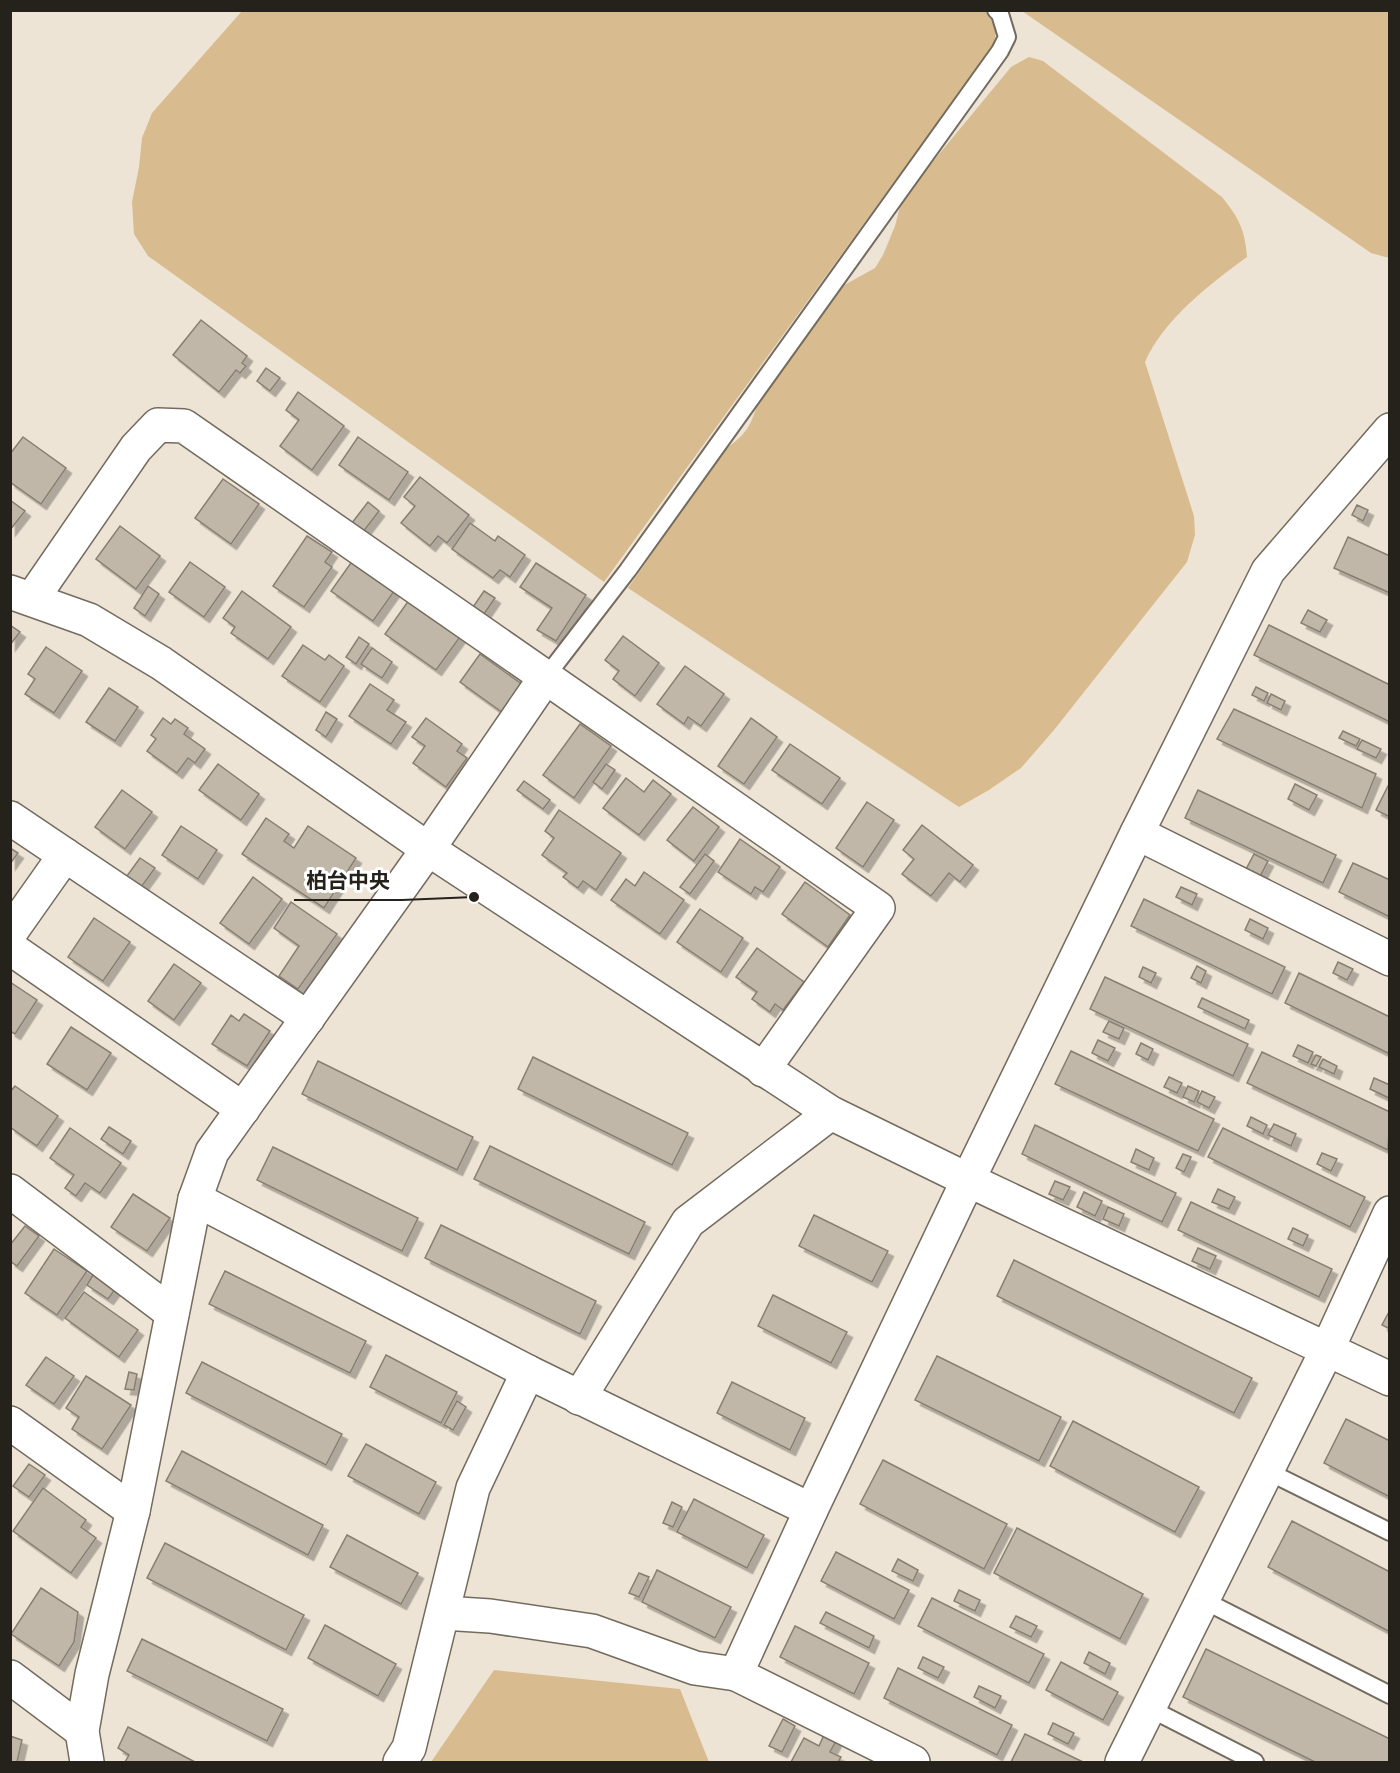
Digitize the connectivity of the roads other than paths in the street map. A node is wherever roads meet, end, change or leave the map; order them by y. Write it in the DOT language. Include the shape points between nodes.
graph roads {
  1 [pos="996,10"];
  2 [pos="1389,430"];
  3 [pos="21,596"];
  4 [pos="545,678"];
  5 [pos="10,818"];
  6 [pos="1137,833"];
  7 [pos="428,849"];
  8 [pos="65,855"];
  9 [pos="10,933"];
  10 [pos="10,948"];
  11 [pos="1389,959"];
  12 [pos="308,1018"];
  13 [pos="763,1070"];
  14 [pos="243,1110"];
  15 [pos="831,1113"];
  16 [pos="968,1180"];
  17 [pos="10,1191"];
  18 [pos="195,1199"];
  19 [pos="1389,1213"];
  20 [pos="172,1313"];
  21 [pos="1327,1350"];
  22 [pos="528,1372"];
  23 [pos="1389,1379"];
  24 [pos="579,1398"];
  25 [pos="10,1423"];
  26 [pos="1267,1471"];
  27 [pos="133,1510"];
  28 [pos="811,1510"];
  29 [pos="1389,1532"];
  30 [pos="1203,1600"];
  31 [pos="442,1613"];
  32 [pos="736,1674"];
  33 [pos="10,1677"];
  34 [pos="1389,1695"];
  35 [pos="1149,1708"];
  36 [pos="82,1731"];
  37 [pos="87,1762"];
  38 [pos="400,1762"];
  39 [pos="914,1762"];
  40 [pos="1122,1762"];
  41 [pos="1254,1762"];
  1 -- 4 [label="lane" via="1007,37 1000,51 628,570"];
  2 -- 6 [label="street" via="1268,571"];
  3 -- 4 [label="street" via="158,425 184,426"];
  3 -- 7 [label="street" via="88,620 161,663"];
  4 -- 7 [label="street"];
  4 -- 13 [label="street" via="878,908"];
  5 -- 8 [label="street"];
  6 -- 11 [label="street"];
  6 -- 16 [label="street"];
  7 -- 12 [label="street"];
  7 -- 13 [label="street"];
  8 -- 9 [label="street"];
  8 -- 12 [label="street"];
  10 -- 14 [label="street"];
  12 -- 14 [label="street"];
  13 -- 15 [label="street"];
  14 -- 18 [label="street" via="212,1152"];
  15 -- 16 [label="street"];
  15 -- 24 [label="street" via="688,1222"];
  16 -- 21 [label="street"];
  16 -- 28 [label="street"];
  17 -- 20 [label="street"];
  18 -- 20 [label="street"];
  18 -- 22 [label="street"];
  19 -- 21 [label="street"];
  20 -- 27 [label="street"];
  21 -- 23 [label="street"];
  21 -- 26 [label="street"];
  22 -- 24 [label="street"];
  22 -- 31 [label="street" via="473,1488"];
  24 -- 28 [label="street"];
  25 -- 27 [label="street"];
  26 -- 29 [label="lane"];
  26 -- 30 [label="street"];
  27 -- 36 [label="street" via="92,1674"];
  28 -- 32 [label="street"];
  30 -- 34 [label="lane"];
  30 -- 35 [label="street"];
  31 -- 32 [label="street" via="592,1631 695,1668"];
  31 -- 38 [label="street" via="409,1748"];
  32 -- 39 [label="street"];
  33 -- 36 [label="street"];
  35 -- 40 [label="street"];
  35 -- 41 [label="lane"];
  36 -- 37 [label="street"];
}
